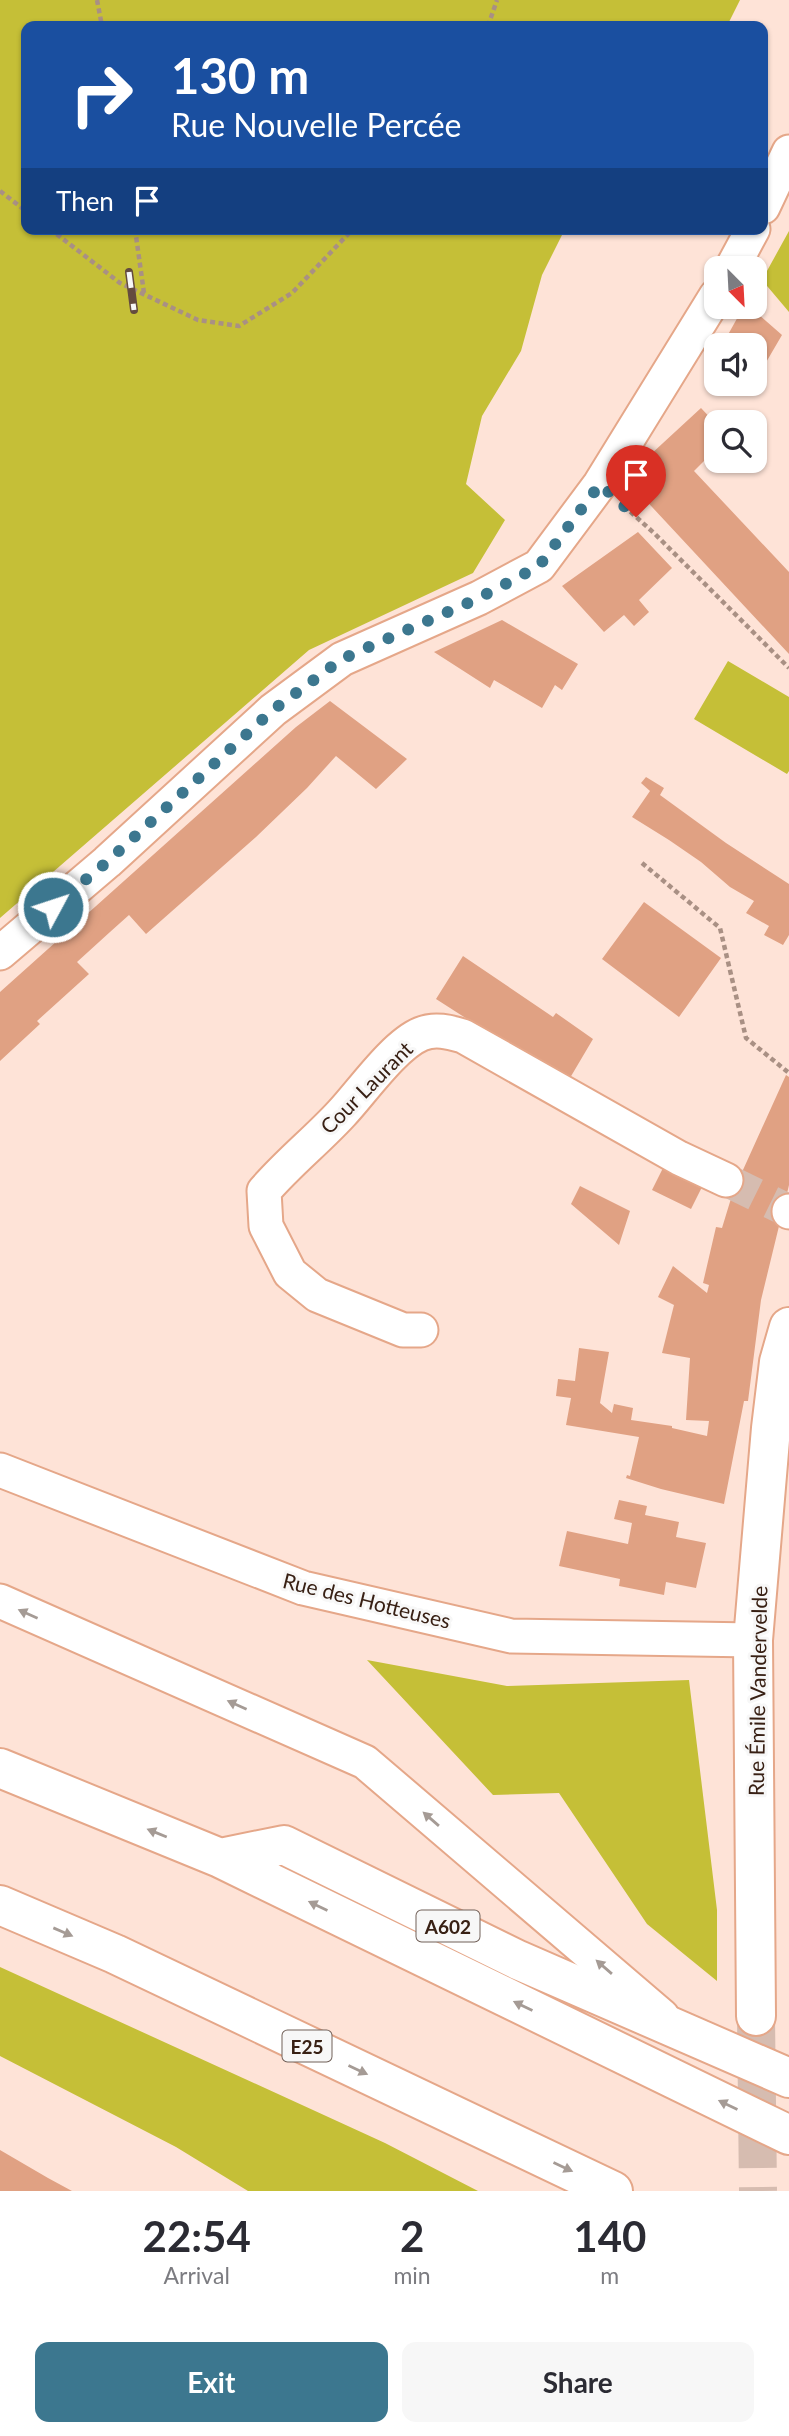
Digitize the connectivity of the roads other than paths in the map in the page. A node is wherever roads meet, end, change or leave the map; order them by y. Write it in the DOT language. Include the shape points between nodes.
graph roads {
  1 [pos="789,152"];
  2 [pos="768,196"];
  3 [pos="750,235"];
  4 [pos="738,256"];
  5 [pos="704,315"];
  6 [pos="0,953"];
  7 [pos="726,1180"];
  8 [pos="789,1328"];
  9 [pos="421,1330"];
  10 [pos="0,1470"];
  11 [pos="0,1601"];
  12 [pos="753,1640"];
  13 [pos="0,1769"];
  14 [pos="220,1858"];
  15 [pos="0,1905"];
  16 [pos="756,2016"];
  17 [pos="674,2027"];
  18 [pos="789,2078"];
  19 [pos="789,2135"];
  20 [pos="612,2191"];
  1 -- 2 [label="street"];
  3 -- 4 [label="street"];
  5 -- 6 [label="street" via="600,484 539,566 342,659 273,710"];
  7 -- 9 [label="street, Cour Laurant" via="463,1036 446,1030 421,1034 397,1051 264,1191 266,1226 290,1273 317,1295 403,1330"];
  8 -- 12 [label="main road, Rue Émile Vandervelde" via="779,1362"];
  10 -- 12 [label="street, Rue des Hotteuses" via="303,1588 511,1636"];
  17 -- 11 [label="street, one-way" via="365,1762"];
  12 -- 16 [label="main road, Rue Émile Vandervelde"];
  14 -- 13 [label="main road, one-way"];
  14 -- 17 [label="main road, A602" via="285,1845 518,1960"];
  19 -- 14 [label="main road, one-way"];
  15 -- 20 [label="main road, E25, one-way" via="115,1954"];
  17 -- 18 [label="main road, A602"];
}
